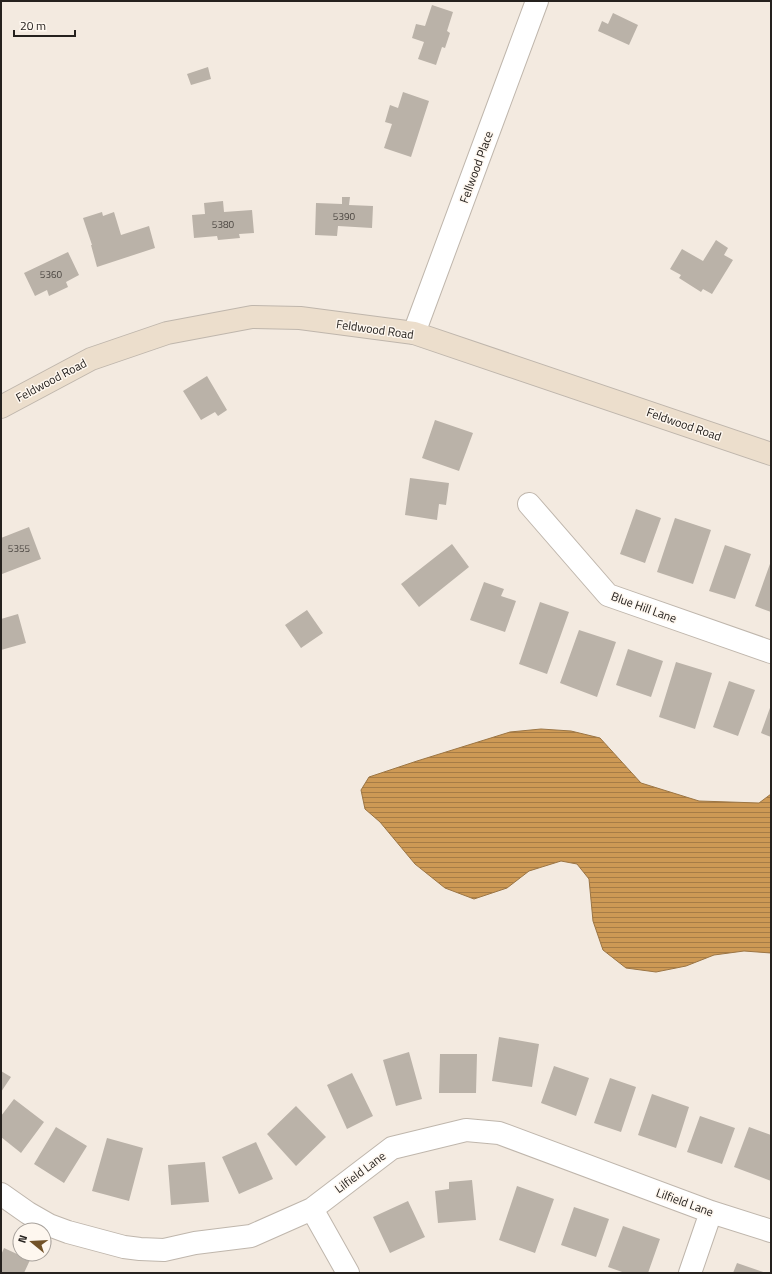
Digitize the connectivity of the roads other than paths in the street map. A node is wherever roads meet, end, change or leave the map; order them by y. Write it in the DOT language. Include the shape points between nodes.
graph roads {
  1 [pos="537,1"];
  2 [pos="414,333"];
  3 [pos="1,407"];
  4 [pos="771,454"];
  5 [pos="528,504"];
  6 [pos="771,652"];
  7 [pos="1,1194"];
  8 [pos="312,1209"];
  9 [pos="711,1212"];
  10 [pos="771,1231"];
  11 [pos="348,1273"];
  12 [pos="690,1273"];
  1 -- 2 [label="street, Fellwood Place"];
  2 -- 3 [label="street, Feldwood Road" via="300,318 252,317 167,333 91,359"];
  2 -- 4 [label="street, Feldwood Road"];
  5 -- 6 [label="street, Blue Hill Lane" via="608,595"];
  7 -- 8 [label="street, Lilfield Lane" via="49,1225 124,1247 152,1250 251,1236"];
  8 -- 9 [label="street, Lilfield Lane" via="392,1148 466,1130 499,1133"];
  8 -- 11 [label="street"];
  9 -- 10 [label="street, Lilfield Lane"];
  9 -- 12 [label="street"];
}
